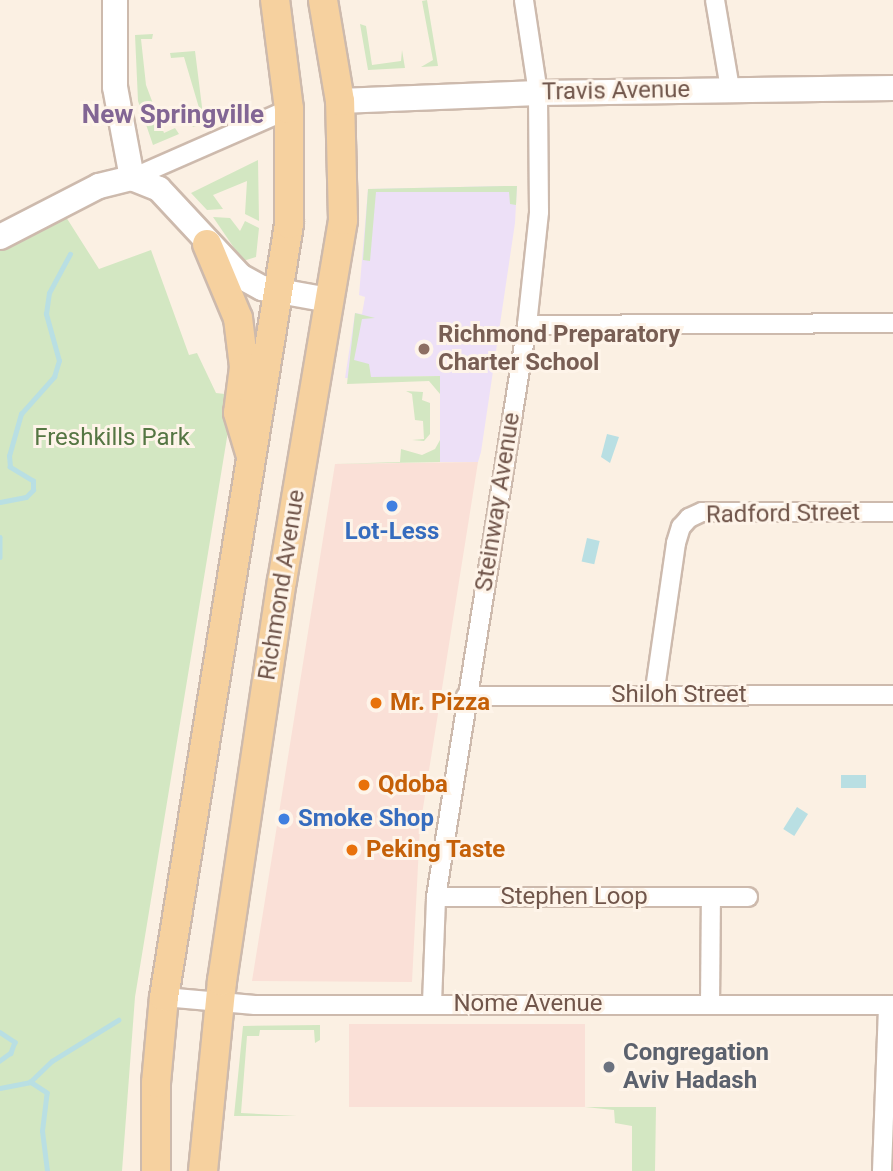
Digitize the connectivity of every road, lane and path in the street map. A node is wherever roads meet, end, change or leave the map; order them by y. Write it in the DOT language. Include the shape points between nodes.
graph roads {
  1 [pos="115,0"];
  2 [pos="275,0"];
  3 [pos="323,0"];
  4 [pos="524,0"];
  5 [pos="715,0"];
  6 [pos="893,88"];
  7 [pos="730,89"];
  8 [pos="538,93"];
  9 [pos="340,101"];
  10 [pos="289,109"];
  11 [pos="132,178"];
  12 [pos="0,237"];
  13 [pos="207,244"];
  14 [pos="278,292"];
  15 [pos="329,300"];
  16 [pos="893,323"];
  17 [pos="527,325"];
  18 [pos="252,462"];
  19 [pos="893,512"];
  20 [pos="893,695"];
  21 [pos="466,696"];
  22 [pos="654,696"];
  23 [pos="436,897"];
  24 [pos="712,897"];
  25 [pos="748,897"];
  26 [pos="164,997"];
  27 [pos="432,1003"];
  28 [pos="219,1004"];
  29 [pos="710,1005"];
  30 [pos="890,1005"];
  31 [pos="156,1171"];
  32 [pos="203,1171"];
  33 [pos="882,1171"];
  1 -- 11 [label="street" via="115,88"];
  2 -- 10 [label="main road, Richmond Avenue"];
  3 -- 9 [label="main road, Richmond Avenue"];
  4 -- 8 [label="street, Steinway Avenue"];
  5 -- 7 [label="street"];
  6 -- 7 [label="street, Travis Avenue"];
  7 -- 8 [label="street, Travis Avenue"];
  8 -- 9 [label="street, Travis Avenue"];
  8 -- 17 [label="street, Steinway Avenue" via="539,212"];
  9 -- 15 [label="main road, Richmond Avenue" via="343,220"];
  10 -- 11 [label="street"];
  10 -- 14 [label="main road, Richmond Avenue" via="289,224"];
  11 -- 12 [label="street" via="99,186"];
  11 -- 13 [label="street" via="159,189"];
  13 -- 14 [label="street" via="240,276"];
  13 -- 18 [label="main road" via="238,318 244,367 238,413"];
  14 -- 15 [label="street"];
  14 -- 18 [label="main road, Richmond Avenue"];
  15 -- 28 [label="main road, Richmond Avenue"];
  16 -- 17 [label="street"];
  17 -- 21 [label="street, Steinway Avenue"];
  18 -- 26 [label="main road, Richmond Avenue"];
  19 -- 22 [label="street, Radford Street" via="702,512 689,519 681,527 677,543"];
  20 -- 22 [label="street, Shiloh Street"];
  21 -- 22 [label="street, Shiloh Street"];
  21 -- 23 [label="street, Steinway Avenue"];
  23 -- 24 [label="street, Stephen Loop"];
  23 -- 27 [label="street, Steinway Avenue"];
  24 -- 25 [label="street, Stephen Loop"];
  24 -- 29 [label="street"];
  26 -- 28 [label="street, Nome Avenue"];
  26 -- 31 [label="main road, Richmond Avenue" via="156,1083"];
  27 -- 28 [label="street, Nome Avenue"];
  27 -- 29 [label="street, Nome Avenue"];
  28 -- 32 [label="main road, Richmond Avenue"];
  29 -- 30 [label="street, Nome Avenue"];
  30 -- 33 [label="street"];
}
